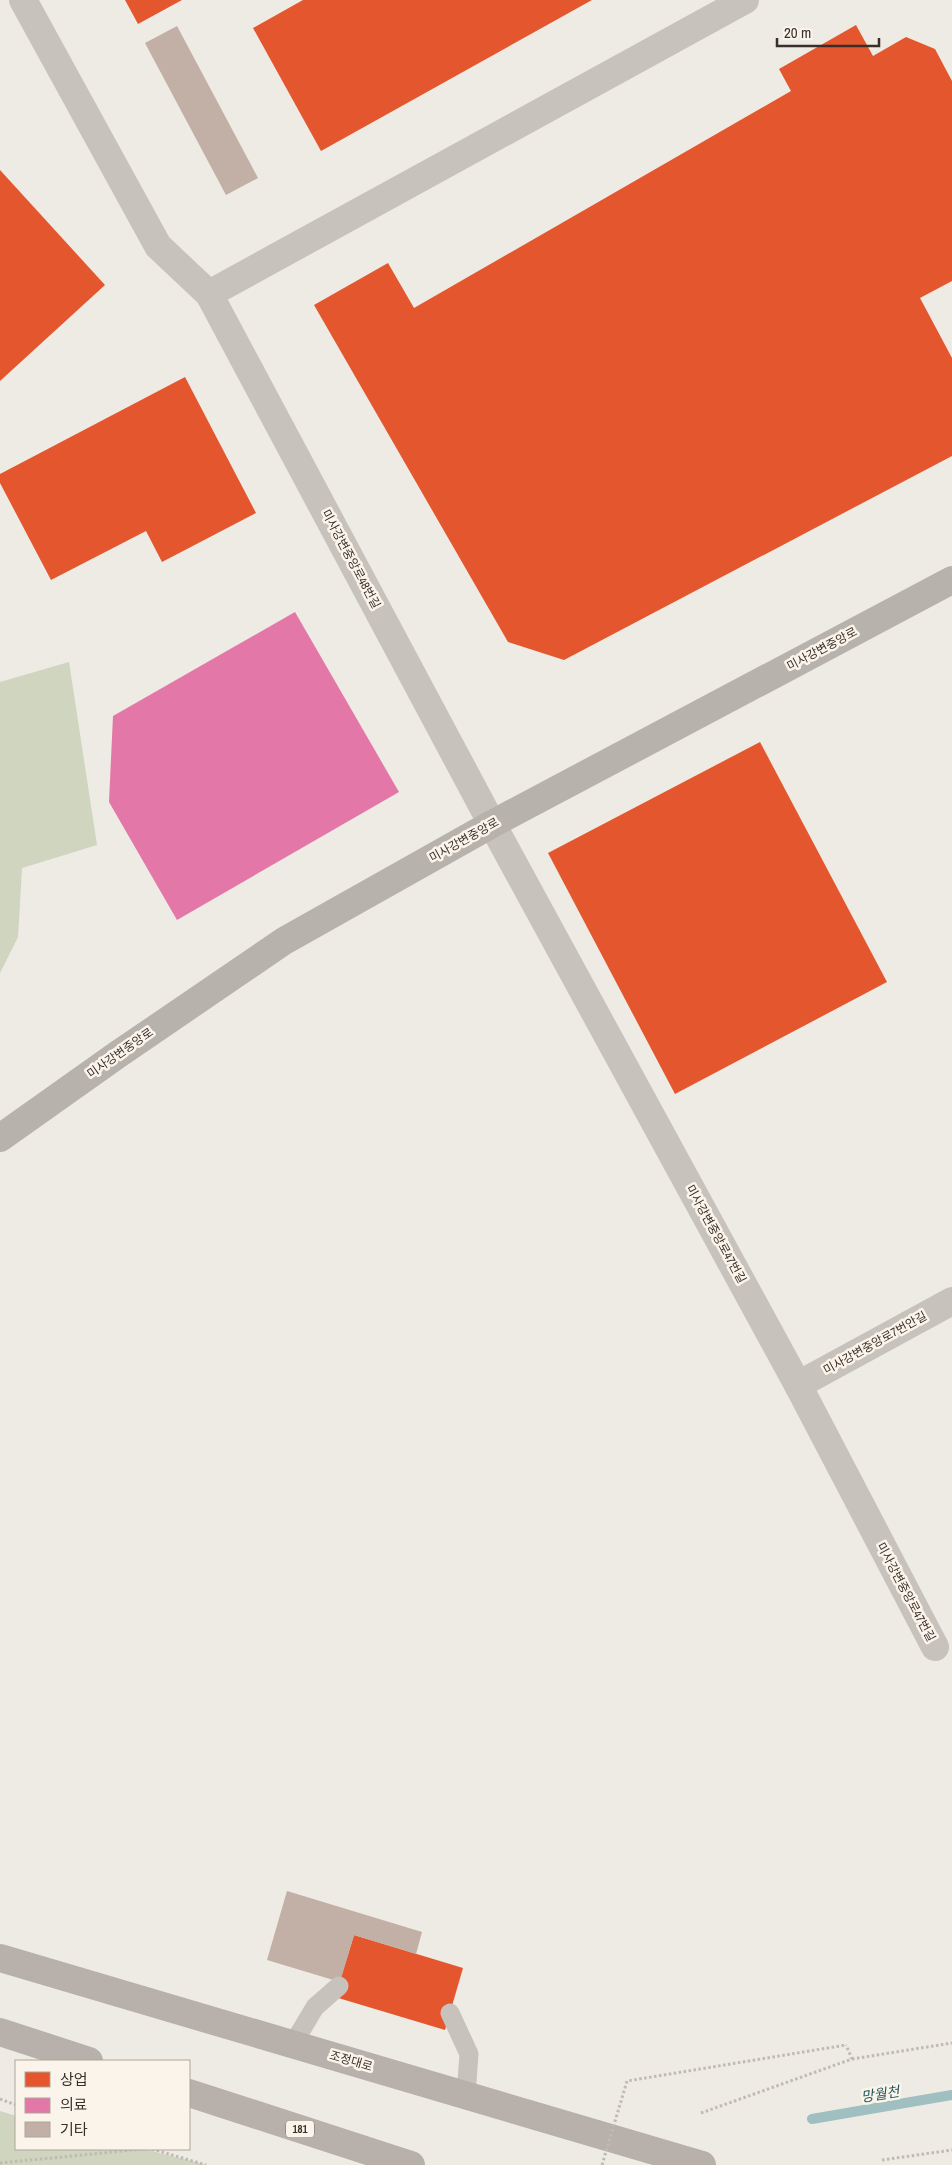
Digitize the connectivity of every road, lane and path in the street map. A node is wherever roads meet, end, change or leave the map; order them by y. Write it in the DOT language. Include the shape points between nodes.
graph roads {
  1 [pos="23,0"];
  2 [pos="745,0"];
  3 [pos="209,294"];
  4 [pos="952,580"];
  5 [pos="492,824"];
  6 [pos="0,1138"];
  7 [pos="952,1301"];
  8 [pos="798,1385"];
  9 [pos="935,1647"];
  10 [pos="0,1958"];
  11 [pos="339,1986"];
  12 [pos="450,2013"];
  13 [pos="0,2032"];
  14 [pos="952,2043"];
  15 [pos="294,2044"];
  16 [pos="852,2059"];
  17 [pos="86,2060"];
  18 [pos="190,2093"];
  19 [pos="466,2095"];
  20 [pos="0,2099"];
  21 [pos="15,2105"];
  22 [pos="701,2112"];
  23 [pos="132,2150"];
  24 [pos="155,2150"];
  25 [pos="952,2150"];
  26 [pos="882,2160"];
  27 [pos="0,2161"];
  28 [pos="206,2165"];
  29 [pos="411,2165"];
  30 [pos="602,2165"];
  31 [pos="702,2165"];
  1 -- 3 [label="street, 미사강변중앙로48번길" via="158,246"];
  2 -- 3 [label="street"];
  3 -- 5 [label="street, 미사강변중앙로48번길"];
  4 -- 5 [label="street, 미사강변중앙로"];
  5 -- 6 [label="street, 미사강변중앙로" via="284,941"];
  5 -- 8 [label="street, 미사강변중앙로47번길"];
  7 -- 8 [label="street, 미사강변중앙로7번안길"];
  8 -- 9 [label="street, 미사강변중앙로47번길"];
  10 -- 15 [label="main road, 조정대로"];
  11 -- 15 [label="lane" via="314,2007"];
  12 -- 19 [label="lane" via="469,2054"];
  13 -- 17 [label="main road"];
  14 -- 16 [label="path"];
  15 -- 19 [label="main road, 조정대로"];
  16 -- 22 [label="path"];
  16 -- 30 [label="path, bridge" via="846,2045 627,2080"];
  18 -- 29 [label="main road, 181"];
  19 -- 31 [label="main road, 조정대로"];
  20 -- 21 [label="path"];
  23 -- 27 [label="path"];
  24 -- 28 [label="path"];
  25 -- 26 [label="path"];
}
